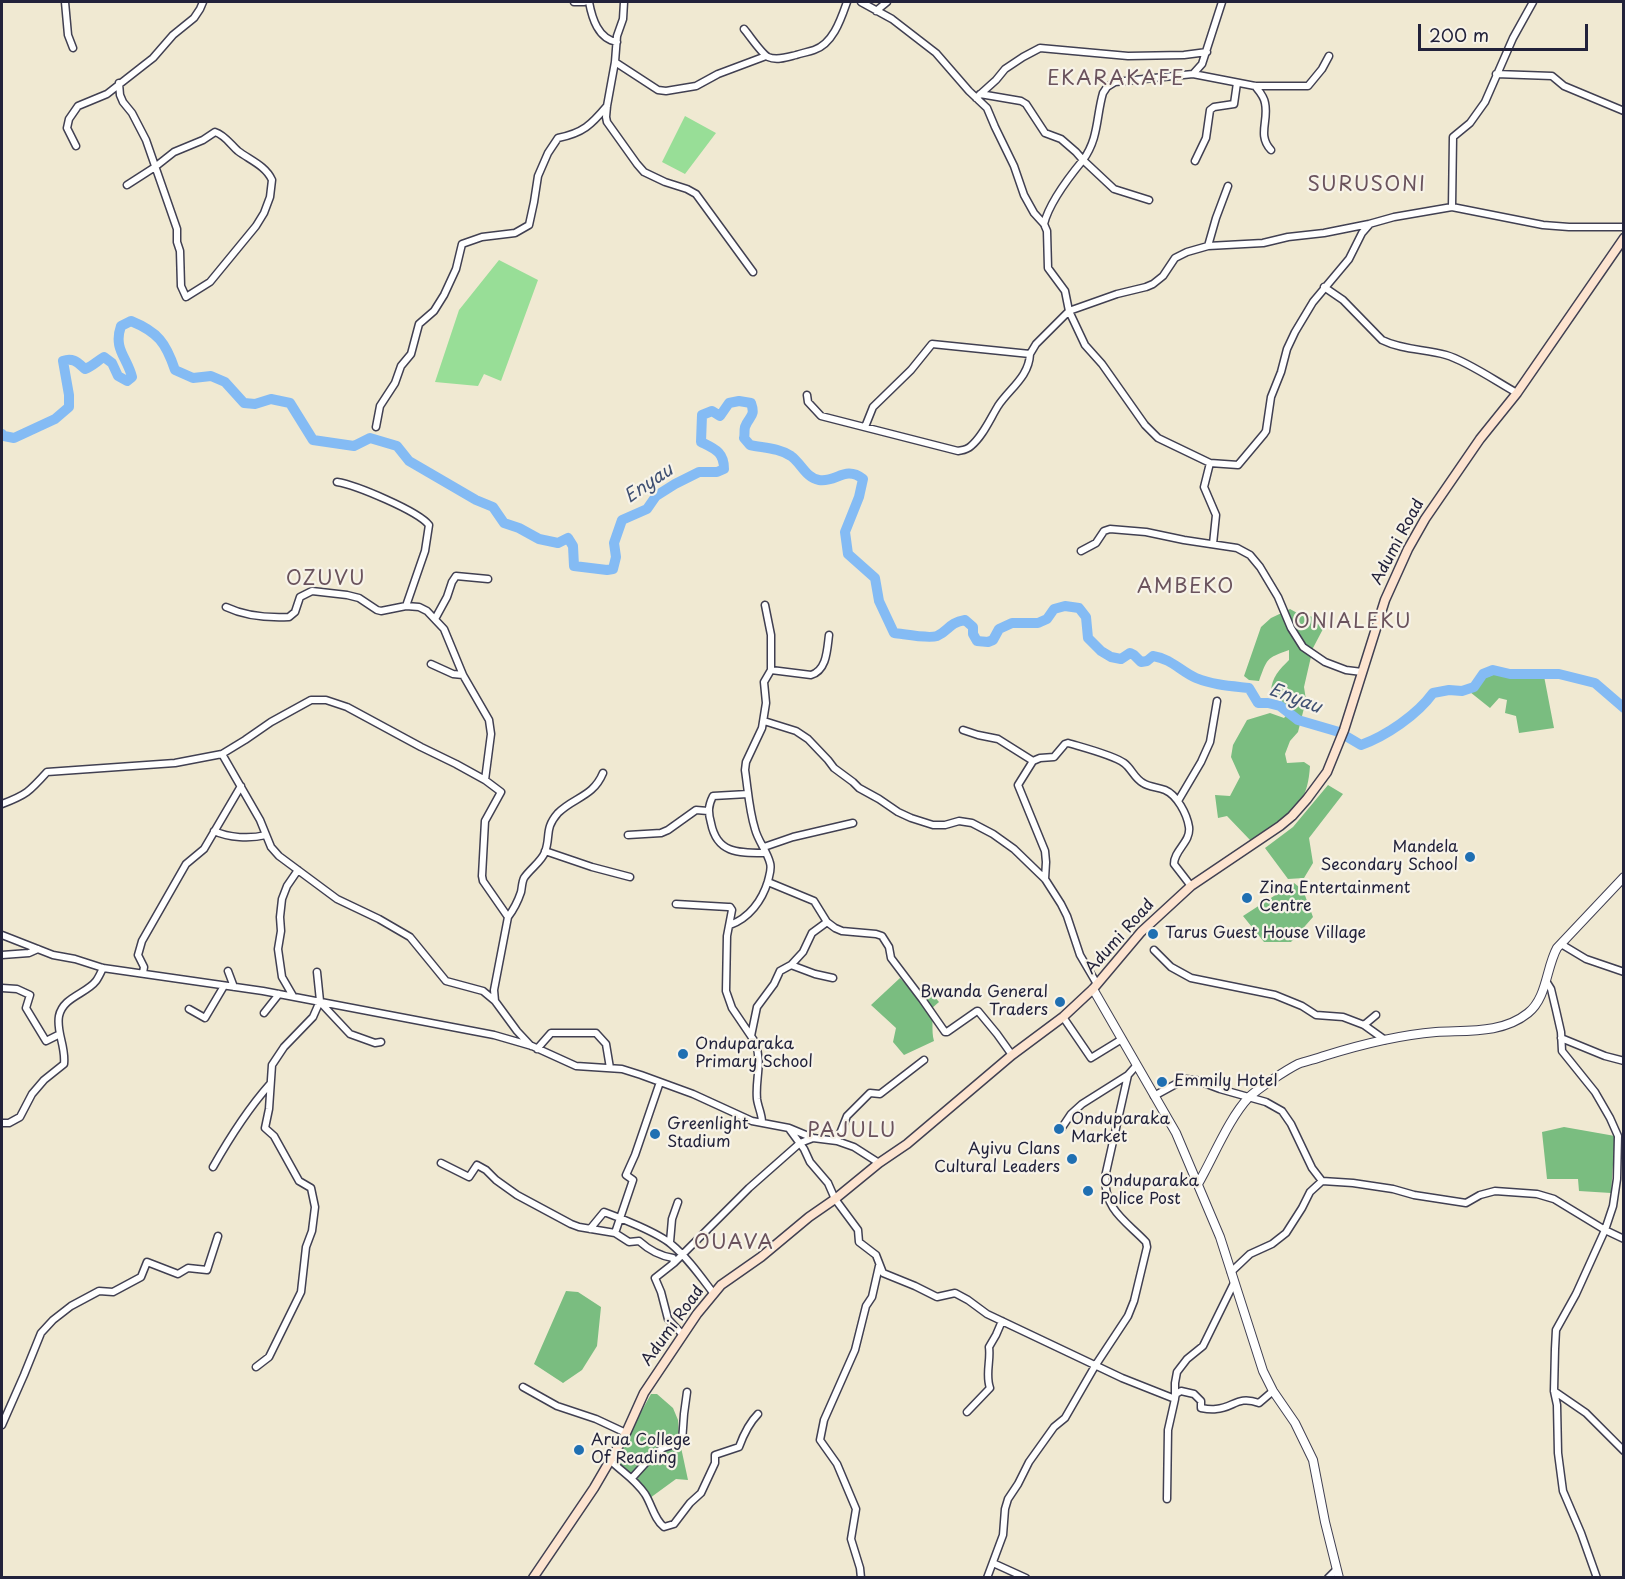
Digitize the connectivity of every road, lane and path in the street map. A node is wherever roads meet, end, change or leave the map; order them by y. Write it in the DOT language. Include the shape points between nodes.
graph roads {
  1 [pos="65,2"];
  2 [pos="203,2"];
  3 [pos="574,2"];
  4 [pos="584,2"];
  5 [pos="589,2"];
  6 [pos="624,2"];
  7 [pos="847,2"];
  8 [pos="861,2"];
  9 [pos="887,2"];
  10 [pos="1222,2"];
  11 [pos="1533,2"];
  12 [pos="876,11"];
  13 [pos="744,29"];
  14 [pos="617,42"];
  15 [pos="73,48"];
  16 [pos="1207,52"];
  17 [pos="766,56"];
  18 [pos="1329,56"];
  19 [pos="615,62"];
  20 [pos="1496,74"];
  21 [pos="1193,75"];
  22 [pos="119,83"];
  23 [pos="1237,83"];
  24 [pos="1255,86"];
  25 [pos="978,96"];
  26 [pos="607,106"];
  27 [pos="1623,111"];
  28 [pos="76,147"];
  29 [pos="1271,150"];
  30 [pos="1083,160"];
  31 [pos="1195,161"];
  32 [pos="156,167"];
  33 [pos="127,185"];
  34 [pos="1228,186"];
  35 [pos="1149,200"];
  36 [pos="1452,207"];
  37 [pos="1044,224"];
  38 [pos="1369,224"];
  39 [pos="1623,227"];
  40 [pos="1623,238"];
  41 [pos="1208,246"];
  42 [pos="1620,251"];
  43 [pos="753,272"];
  44 [pos="1324,287"];
  45 [pos="1069,310"];
  46 [pos="1030,354"];
  47 [pos="1517,393"];
  48 [pos="807,394"];
  49 [pos="376,427"];
  50 [pos="865,427"];
  51 [pos="1210,463"];
  52 [pos="337,482"];
  53 [pos="1213,544"];
  54 [pos="1081,551"];
  55 [pos="488,579"];
  56 [pos="765,605"];
  57 [pos="406,606"];
  58 [pos="226,607"];
  59 [pos="435,619"];
  60 [pos="828,635"];
  61 [pos="431,664"];
  62 [pos="771,670"];
  63 [pos="1362,672"];
  64 [pos="463,675"];
  65 [pos="1217,701"];
  66 [pos="764,720"];
  67 [pos="963,730"];
  68 [pos="222,754"];
  69 [pos="1033,761"];
  70 [pos="603,773"];
  71 [pos="485,780"];
  72 [pos="241,786"];
  73 [pos="748,794"];
  74 [pos="1178,801"];
  75 [pos="2,804"];
  76 [pos="708,811"];
  77 [pos="853,823"];
  78 [pos="214,831"];
  79 [pos="266,835"];
  80 [pos="628,835"];
  81 [pos="765,850"];
  82 [pos="545,851"];
  83 [pos="298,870"];
  84 [pos="630,877"];
  85 [pos="1623,877"];
  86 [pos="1045,879"];
  87 [pos="768,882"];
  88 [pos="1191,886"];
  89 [pos="676,904"];
  90 [pos="508,917"];
  91 [pos="827,922"];
  92 [pos="729,926"];
  93 [pos="2,935"];
  94 [pos="1561,944"];
  95 [pos="38,949"];
  96 [pos="1154,950"];
  97 [pos="2,955"];
  98 [pos="791,965"];
  99 [pos="103,968"];
  100 [pos="228,971"];
  101 [pos="317,972"];
  102 [pos="1623,972"];
  103 [pos="143,973"];
  104 [pos="833,978"];
  105 [pos="1546,981"];
  106 [pos="224,986"];
  107 [pos="234,987"];
  108 [pos="1095,987"];
  109 [pos="2,988"];
  110 [pos="279,994"];
  111 [pos="293,996"];
  112 [pos="320,1001"];
  113 [pos="495,1001"];
  114 [pos="189,1009"];
  115 [pos="264,1013"];
  116 [pos="1376,1015"];
  117 [pos="1063,1017"];
  118 [pos="1364,1025"];
  119 [pos="60,1034"];
  120 [pos="751,1036"];
  121 [pos="1561,1038"];
  122 [pos="1122,1039"];
  123 [pos="1385,1040"];
  124 [pos="381,1042"];
  125 [pos="534,1047"];
  126 [pos="1012,1055"];
  127 [pos="924,1060"];
  128 [pos="1623,1061"];
  129 [pos="1136,1066"];
  130 [pos="609,1068"];
  131 [pos="1128,1075"];
  132 [pos="660,1082"];
  133 [pos="271,1084"];
  134 [pos="1154,1095"];
  135 [pos="1249,1098"];
  136 [pos="762,1122"];
  137 [pos="2,1123"];
  138 [pos="789,1128"];
  139 [pos="1061,1129"];
  140 [pos="813,1138"];
  141 [pos="837,1141"];
  142 [pos="800,1143"];
  143 [pos="441,1163"];
  144 [pos="879,1163"];
  145 [pos="213,1167"];
  146 [pos="1322,1181"];
  147 [pos="1198,1184"];
  148 [pos="835,1199"];
  149 [pos="678,1202"];
  150 [pos="620,1217"];
  151 [pos="590,1229"];
  152 [pos="1605,1230"];
  153 [pos="615,1233"];
  154 [pos="218,1236"];
  155 [pos="1623,1239"];
  156 [pos="670,1242"];
  157 [pos="683,1256"];
  158 [pos="675,1263"];
  159 [pos="879,1265"];
  160 [pos="1231,1272"];
  161 [pos="1234,1283"];
  162 [pos="714,1294"];
  163 [pos="1002,1321"];
  164 [pos="682,1334"];
  165 [pos="1095,1366"];
  166 [pos="256,1367"];
  167 [pos="523,1387"];
  168 [pos="1273,1391"];
  169 [pos="1554,1391"];
  170 [pos="687,1392"];
  171 [pos="1175,1399"];
  172 [pos="967,1412"];
  173 [pos="758,1414"];
  174 [pos="2,1425"];
  175 [pos="626,1433"];
  176 [pos="1623,1452"];
  177 [pos="610,1460"];
  178 [pos="632,1478"];
  179 [pos="1167,1499"];
  180 [pos="993,1563"];
  181 [pos="1337,1574"];
  182 [pos="533,1577"];
  183 [pos="861,1578"];
  184 [pos="987,1578"];
  185 [pos="1026,1578"];
  186 [pos="1328,1578"];
  187 [pos="1597,1578"];
  1 -- 15 [label="street"];
  2 -- 22 [label="street" via="194,18 169,38 153,58"];
  3 -- 4 [label="street"];
  5 -- 14 [label="street" via="602,34"];
  6 -- 14 [label="street"];
  7 -- 17 [label="street" via="840,21 822,46 780,59"];
  8 -- 12 [label="street"];
  9 -- 12 [label="street"];
  10 -- 16 [label="street"];
  11 -- 20 [label="street"];
  12 -- 25 [label="street" via="936,53"];
  13 -- 17 [label="street"];
  14 -- 19 [label="street"];
  16 -- 21 [label="street"];
  16 -- 25 [label="street" via="1128,56 1040,48 1005,69"];
  17 -- 19 [label="street" via="696,86 666,92"];
  18 -- 24 [label="street" via="1308,86"];
  19 -- 26 [label="street"];
  20 -- 27 [label="street" via="1550,75 1564,86"];
  20 -- 36 [label="street" via="1485,102 1453,139"];
  21 -- 23 [label="street"];
  21 -- 30 [label="street" via="1122,81 1107,87 1101,99 1095,137"];
  22 -- 28 [label="street" via="107,94 74,110 67,128"];
  22 -- 32 [label="street" via="120,95"];
  23 -- 24 [label="street"];
  23 -- 31 [label="street" via="1234,104 1210,110 1206,138"];
  24 -- 29 [label="street" via="1264,100 1263,132"];
  25 -- 30 [label="street" via="1021,100 1045,133 1061,139"];
  25 -- 37 [label="street" via="1014,165 1024,195"];
  26 -- 43 [label="street" via="610,128 644,172 696,194"];
  26 -- 49 [label="street" via="582,131 558,138 548,153 538,176 529,225 515,233 462,244 444,295 419,324 411,354 380,406"];
  30 -- 35 [label="street" via="1114,189"];
  30 -- 37 [label="street" via="1059,193"];
  32 -- 32 [label="street" via="177,229 186,297 210,282 256,226 267,204 272,180 264,169 215,132 174,152"];
  32 -- 33 [label="street"];
  34 -- 41 [label="street"];
  36 -- 38 [label="street"];
  36 -- 39 [label="street" via="1543,225"];
  37 -- 45 [label="street" via="1048,268 1065,291"];
  38 -- 41 [label="street" via="1263,243"];
  38 -- 44 [label="street" via="1349,259"];
  40 -- 42 [label="main road, Adumi Road"];
  41 -- 45 [label="street" via="1175,258 1153,284"];
  42 -- 47 [label="main road, Adumi Road"];
  44 -- 47 [label="street" via="1343,300 1382,340 1452,357"];
  44 -- 51 [label="street" via="1287,349 1271,397 1266,431 1238,465"];
  45 -- 46 [label="street"];
  45 -- 51 [label="street" via="1085,345 1145,425 1158,438"];
  46 -- 50 [label="street" via="932,344 873,407"];
  46 -- 50 [label="street" via="1017,384 980,436 964,450"];
  47 -- 63 [label="main road, Adumi Road" via="1480,439 1419,529 1385,600"];
  48 -- 50 [label="street" via="808,402 820,416"];
  51 -- 53 [label="street" via="1204,487 1216,516"];
  52 -- 57 [label="street" via="386,500 429,525 425,551"];
  53 -- 54 [label="street" via="1146,532 1107,530 1096,543"];
  53 -- 63 [label="street" via="1237,548 1255,560 1303,647 1325,662"];
  55 -- 59 [label="street" via="456,576"];
  56 -- 62 [label="street" via="771,635"];
  57 -- 58 [label="street" via="381,611 359,598 312,591 300,597 289,617 250,615"];
  57 -- 59 [label="street" via="423,608"];
  59 -- 64 [label="street" via="444,629"];
  60 -- 62 [label="street" via="826,656 817,673"];
  61 -- 64 [label="street"];
  62 -- 66 [label="street" via="764,682"];
  63 -- 88 [label="main road, Adumi Road" via="1327,772 1292,816"];
  64 -- 71 [label="street" via="491,729"];
  65 -- 74 [label="street" via="1210,742"];
  66 -- 73 [label="street" via="746,762"];
  66 -- 86 [label="street" via="796,731 859,788 904,815 933,825 963,821 976,825 1014,849"];
  67 -- 69 [label="street" via="998,739"];
  68 -- 71 [label="street" via="310,700 326,700 347,707"];
  68 -- 72 [label="street"];
  68 -- 75 [label="street" via="175,763 47,772 24,795"];
  69 -- 74 [label="street" via="1054,758 1068,743 1119,760 1138,780 1167,791"];
  69 -- 86 [label="street" via="1017,785 1046,852"];
  70 -- 82 [label="street" via="587,795 566,807 550,823"];
  71 -- 90 [label="street" via="501,792 485,821 482,876"];
  72 -- 78 [label="street"];
  72 -- 79 [label="street"];
  73 -- 76 [label="street" via="714,795"];
  73 -- 81 [label="street" via="755,831"];
  74 -- 88 [label="street" via="1189,831 1174,864"];
  76 -- 80 [label="street" via="696,810 661,833"];
  76 -- 81 [label="street" via="712,829 722,845 739,852"];
  77 -- 81 [label="street" via="793,837"];
  78 -- 79 [label="street" via="224,835"];
  78 -- 103 [label="street" via="204,849 186,864 142,941 138,955"];
  79 -- 83 [label="street" via="279,856"];
  81 -- 87 [label="street" via="771,868"];
  82 -- 84 [label="street"];
  82 -- 90 [label="street" via="525,878"];
  83 -- 111 [label="street" via="282,899 278,949 282,977"];
  83 -- 113 [label="street" via="337,899 411,937 446,981 483,990"];
  85 -- 94 [label="street"];
  86 -- 108 [label="street" via="1067,916"];
  87 -- 91 [label="street" via="814,901"];
  87 -- 92 [label="street" via="759,903"];
  88 -- 108 [label="main road, Adumi Road" via="1141,932"];
  89 -- 92 [label="street" via="730,907"];
  90 -- 113 [label="street"];
  91 -- 98 [label="street" via="813,933"];
  91 -- 126 [label="street" via="838,930 882,936 891,958 945,1032 978,1011"];
  92 -- 120 [label="street" via="726,991 732,1008"];
  93 -- 95 [label="street"];
  94 -- 102 [label="street" via="1586,959"];
  94 -- 105 [label="street" via="1552,958"];
  95 -- 97 [label="street"];
  95 -- 99 [label="street"];
  96 -- 118 [label="street" via="1171,967 1191,978 1269,993 1316,1015 1343,1017"];
  98 -- 104 [label="street"];
  98 -- 120 [label="street" via="780,971 757,1007"];
  99 -- 103 [label="street"];
  99 -- 119 [label="street" via="96,982 61,1010"];
  100 -- 107 [label="street"];
  101 -- 112 [label="street"];
  103 -- 106 [label="street"];
  105 -- 121 [label="street"];
  105 -- 123 [label="street" via="1534,1007 1510,1024"];
  106 -- 107 [label="street"];
  106 -- 114 [label="street" via="205,1018"];
  107 -- 110 [label="street"];
  108 -- 117 [label="main road, Adumi Road"];
  108 -- 122 [label="street"];
  109 -- 119 [label="street" via="17,988 30,995 26,1008 46,1041"];
  110 -- 111 [label="street"];
  110 -- 115 [label="street"];
  111 -- 112 [label="street"];
  112 -- 124 [label="street" via="350,1034"];
  112 -- 125 [label="street" via="494,1035"];
  112 -- 133 [label="street" via="313,1017 284,1047 273,1065"];
  113 -- 125 [label="street"];
  116 -- 118 [label="street"];
  117 -- 122 [label="street" via="1091,1058"];
  117 -- 126 [label="main road, Adumi Road"];
  118 -- 123 [label="street"];
  119 -- 137 [label="street" via="64,1064 32,1094 20,1117"];
  120 -- 136 [label="street" via="759,1055 756,1085"];
  121 -- 128 [label="street"];
  121 -- 152 [label="street" via="1564,1055 1595,1092 1618,1136 1617,1179"];
  122 -- 129 [label="street"];
  123 -- 135 [label="street" via="1297,1065"];
  125 -- 130 [label="street" via="576,1066"];
  125 -- 130 [label="street" via="551,1033 596,1032 606,1044"];
  126 -- 144 [label="main road, Adumi Road"];
  127 -- 141 [label="street" via="880,1094 870,1093 847,1116"];
  129 -- 131 [label="street"];
  129 -- 134 [label="street"];
  130 -- 132 [label="street"];
  131 -- 139 [label="street" via="1082,1104"];
  131 -- 165 [label="street" via="1105,1190 1116,1213 1147,1247 1128,1316"];
  132 -- 136 [label="street"];
  132 -- 150 [label="street" via="626,1175 633,1180"];
  133 -- 145 [label="street" via="252,1104"];
  133 -- 166 [label="street" via="265,1128 274,1136 299,1181 311,1188 315,1207 301,1292 269,1357"];
  134 -- 135 [label="street" via="1185,1079"];
  134 -- 147 [label="street" via="1176,1132"];
  135 -- 146 [label="street" via="1282,1111"];
  135 -- 147 [label="street"];
  136 -- 138 [label="street"];
  138 -- 140 [label="street"];
  138 -- 142 [label="street"];
  140 -- 141 [label="street"];
  140 -- 142 [label="street"];
  141 -- 144 [label="street"];
  142 -- 148 [label="street"];
  142 -- 157 [label="street" via="749,1188"];
  143 -- 151 [label="street" via="469,1177 477,1165 517,1195 572,1224"];
  144 -- 148 [label="main road, Adumi Road"];
  146 -- 152 [label="street" via="1466,1203 1495,1191 1537,1194 1554,1199"];
  146 -- 160 [label="street" via="1310,1192 1286,1233 1250,1254"];
  147 -- 160 [label="street"];
  148 -- 159 [label="street" via="858,1230 859,1242 876,1255"];
  148 -- 162 [label="main road, Adumi Road"];
  149 -- 156 [label="street"];
  150 -- 151 [label="street" via="604,1212"];
  150 -- 153 [label="street"];
  150 -- 156 [label="street"];
  151 -- 153 [label="street"];
  152 -- 155 [label="street"];
  152 -- 169 [label="street" via="1556,1330"];
  153 -- 158 [label="street" via="673,1258"];
  154 -- 174 [label="street" via="207,1270 188,1268 178,1274 147,1262 141,1277 113,1292 99,1291 53,1320 41,1333"];
  156 -- 157 [label="street"];
  157 -- 158 [label="street"];
  157 -- 162 [label="street"];
  158 -- 164 [label="street" via="655,1278 668,1319"];
  159 -- 163 [label="street" via="883,1274 937,1297 954,1293"];
  159 -- 183 [label="street" via="855,1350 824,1420 820,1440 837,1464 856,1509 851,1539"];
  160 -- 161 [label="street"];
  161 -- 168 [label="street"];
  161 -- 171 [label="street" via="1203,1346 1177,1372"];
  162 -- 164 [label="main road, Adumi Road"];
  163 -- 165 [label="street"];
  163 -- 172 [label="street" via="989,1347 990,1388"];
  164 -- 175 [label="main road, Adumi Road" via="644,1393"];
  165 -- 171 [label="street"];
  165 -- 180 [label="street" via="1065,1418 1054,1426 1008,1499 1003,1535"];
  167 -- 175 [label="street" via="557,1406"];
  168 -- 171 [label="street" via="1259,1403 1243,1400 1217,1409 1201,1408 1201,1401 1194,1394 1181,1390"];
  168 -- 181 [label="street" via="1313,1460"];
  169 -- 176 [label="street" via="1586,1413"];
  169 -- 187 [label="street" via="1563,1491"];
  170 -- 178 [label="street" via="682,1442 663,1448"];
  171 -- 179 [label="street" via="1168,1430"];
  173 -- 178 [label="street" via="739,1447 715,1455 701,1493 674,1524 664,1527 658,1522 646,1495"];
  175 -- 177 [label="main road, Adumi Road"];
  177 -- 178 [label="street"];
  177 -- 182 [label="main road, Adumi Road"];
  180 -- 184 [label="street"];
  180 -- 185 [label="street"];
  181 -- 186 [label="street"];
}
